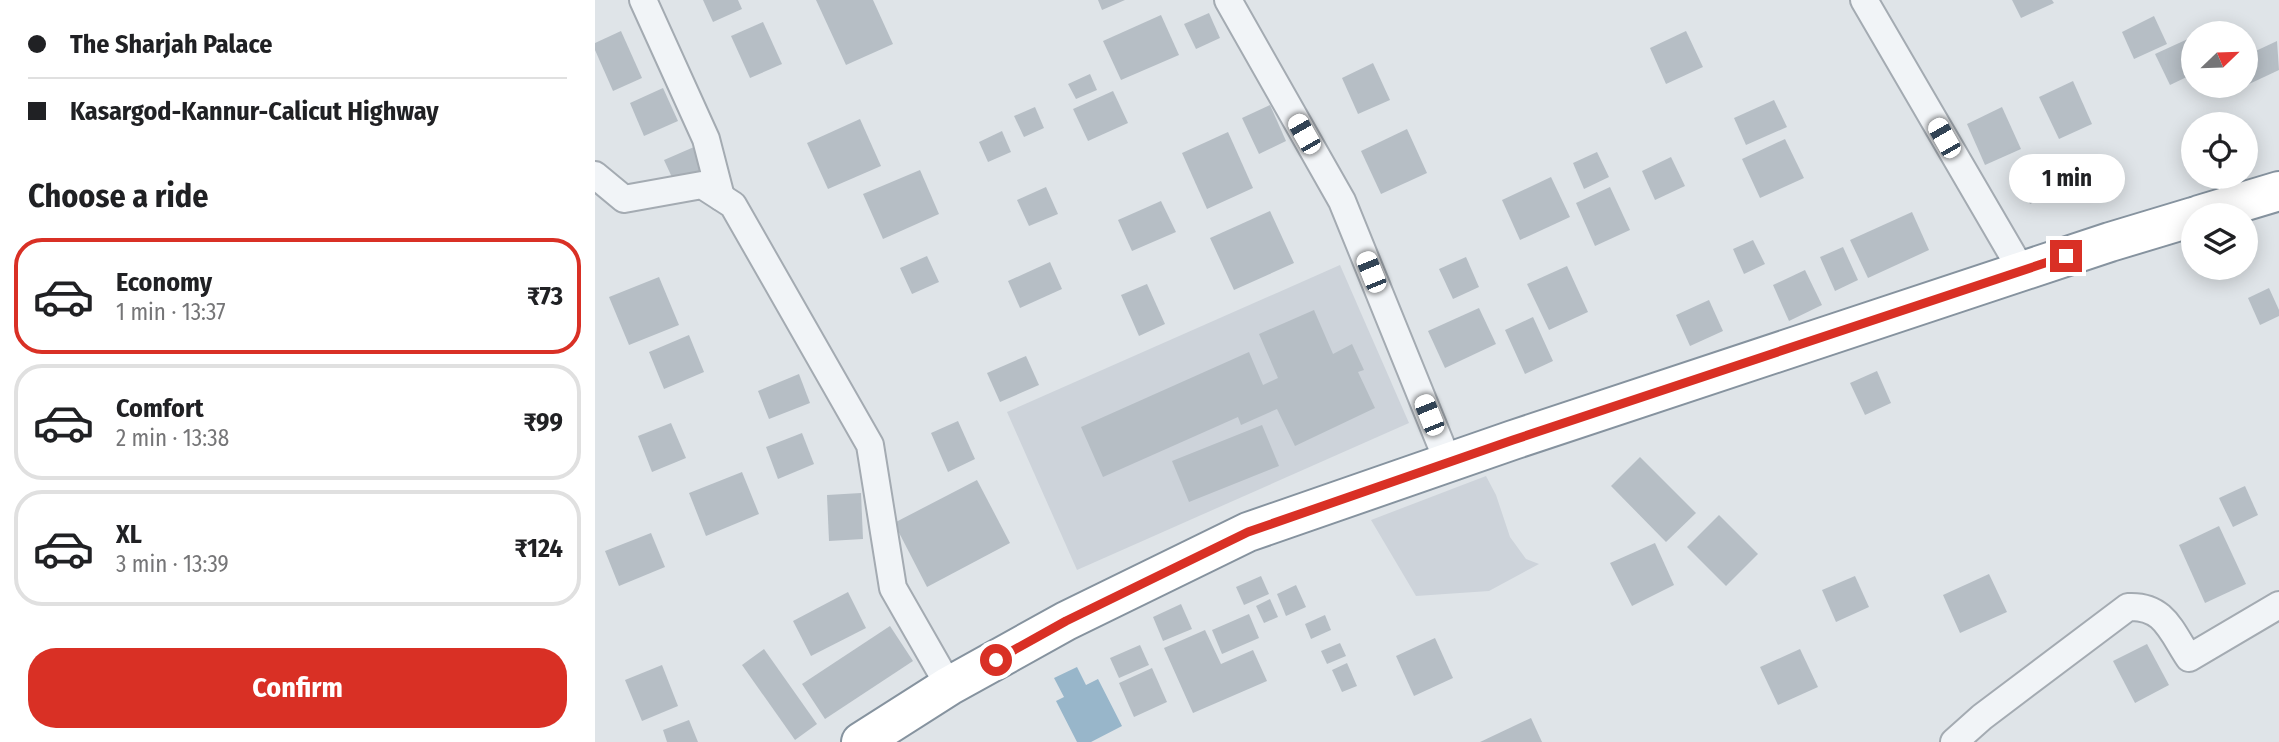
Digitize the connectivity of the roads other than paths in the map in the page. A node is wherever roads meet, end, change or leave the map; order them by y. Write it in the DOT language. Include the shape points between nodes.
graph roads {
  1 [pos="643,0"];
  2 [pos="1228,0"];
  3 [pos="1864,0"];
  4 [pos="595,175"];
  5 [pos="2279,191"];
  6 [pos="721,197"];
  7 [pos="2239,203"];
  8 [pos="2181,221"];
  9 [pos="2022,271"];
  10 [pos="1448,462"];
  11 [pos="2279,604"];
  12 [pos="950,686"];
  13 [pos="899,732"];
  14 [pos="861,742"];
  15 [pos="1954,742"];
  1 -- 6 [label="street" via="706,139"];
  2 -- 10 [label="street" via="1342,201"];
  3 -- 9 [label="street"];
  4 -- 6 [label="street" via="624,199 702,185"];
  5 -- 7 [label="highway"];
  6 -- 12 [label="street" via="733,205 870,445 893,588"];
  8 -- 9 [label="highway"];
  9 -- 10 [label="highway"];
  10 -- 12 [label="highway" via="1248,532 1066,621"];
  11 -- 15 [label="street" via="2189,657 2158,612 2128,607"];
  12 -- 13 [label="highway"];
  13 -- 14 [label="highway"];
}
